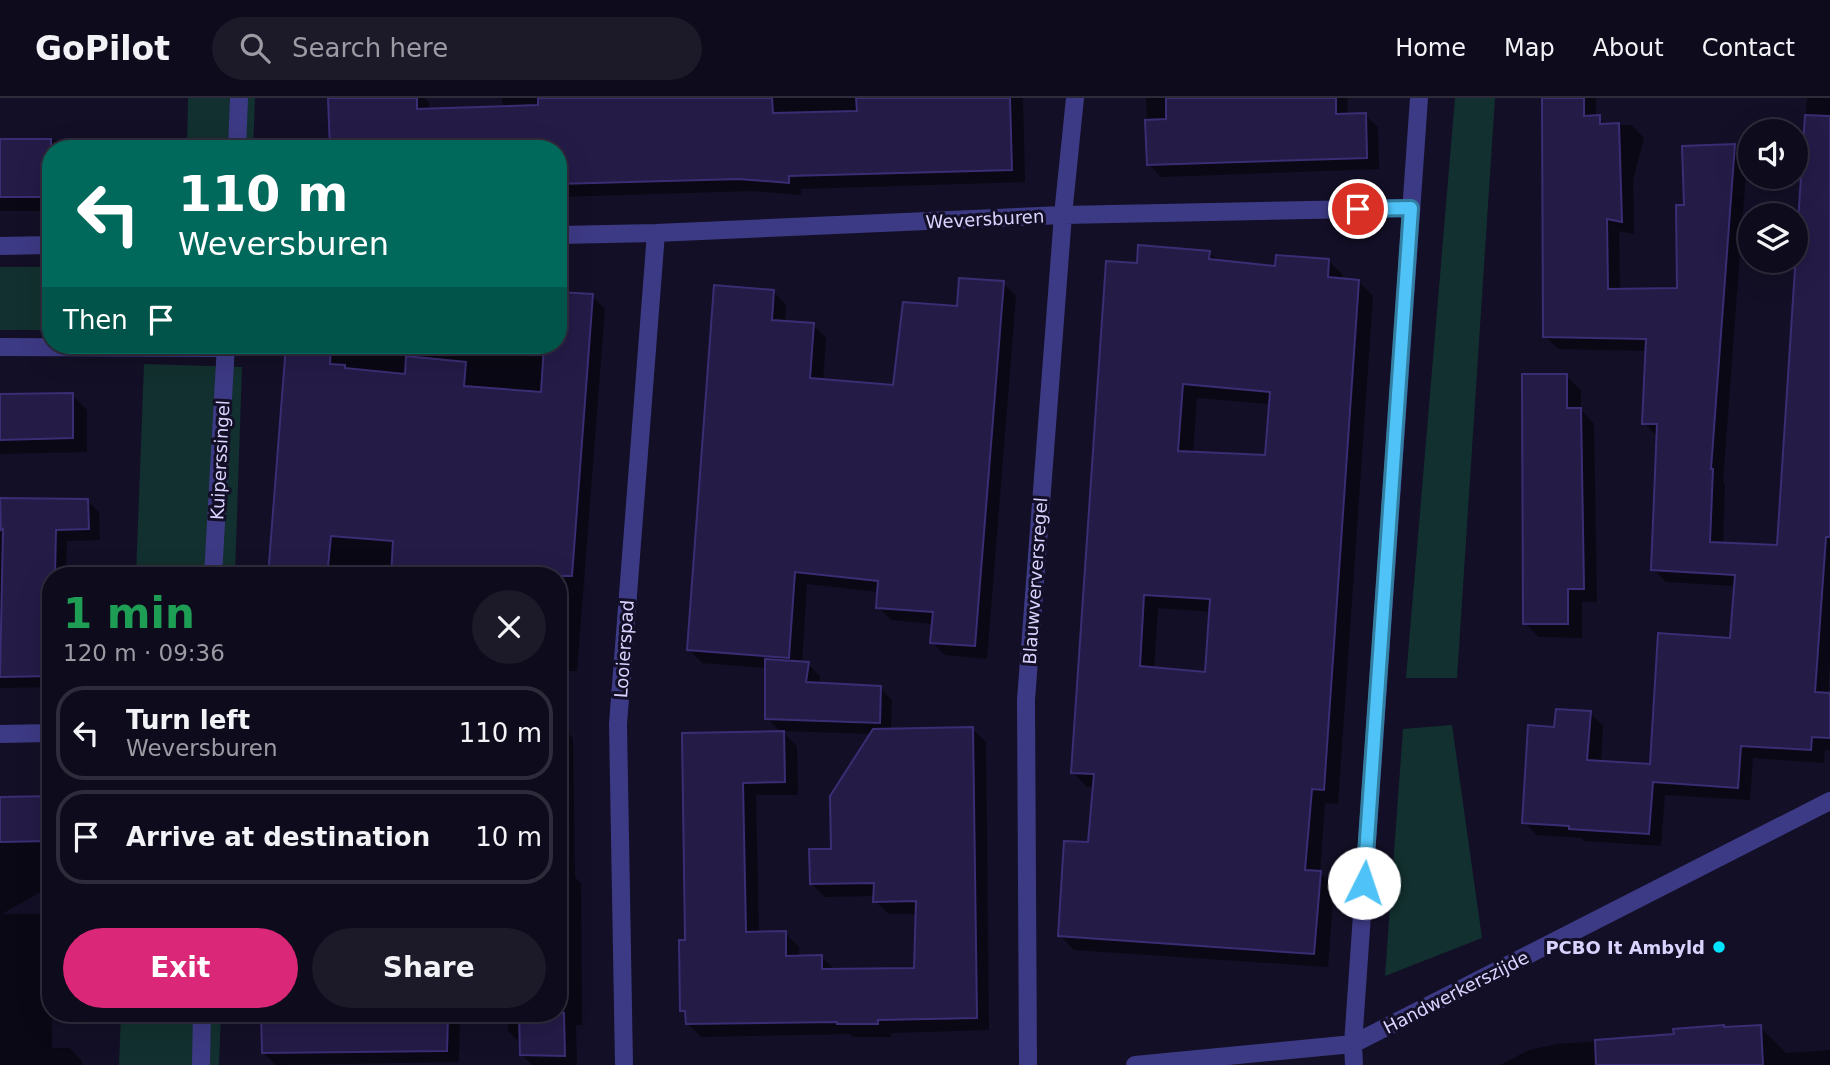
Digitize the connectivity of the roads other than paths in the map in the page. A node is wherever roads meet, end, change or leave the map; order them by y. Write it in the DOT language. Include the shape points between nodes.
graph roads {
  1 [pos="239,98"];
  2 [pos="1075,98"];
  3 [pos="1419,98"];
  4 [pos="237,140"];
  5 [pos="1411,208"];
  6 [pos="1063,215"];
  7 [pos="656,233"];
  8 [pos="567,235"];
  9 [pos="42,245"];
  10 [pos="0,246"];
  11 [pos="0,347"];
  12 [pos="42,347"];
  13 [pos="226,354"];
  14 [pos="214,567"];
  15 [pos="42,733"];
  16 [pos="0,734"];
  17 [pos="1830,801"];
  18 [pos="202,1022"];
  19 [pos="1353,1044"];
  20 [pos="201,1065"];
  21 [pos="624,1065"];
  22 [pos="1028,1065"];
  23 [pos="1135,1065"];
  24 [pos="1354,1065"];
  1 -- 4 [label="street"];
  2 -- 6 [label="street, Blauwverversregel"];
  3 -- 5 [label="street"];
  5 -- 6 [label="street, Weversburen"];
  5 -- 19 [label="street"];
  6 -- 7 [label="street, Weversburen"];
  6 -- 22 [label="street, Blauwverversregel" via="1026,700"];
  7 -- 8 [label="street, Weversburen"];
  7 -- 21 [label="street, Looierspad" via="618,724"];
  9 -- 10 [label="street"];
  11 -- 12 [label="street"];
  13 -- 14 [label="street, Kuiperssingel"];
  15 -- 16 [label="street"];
  17 -- 19 [label="street, Handwerkerszijde"];
  18 -- 20 [label="street"];
  19 -- 23 [label="street, Handwerkerszijde"];
  19 -- 24 [label="street"];
}
